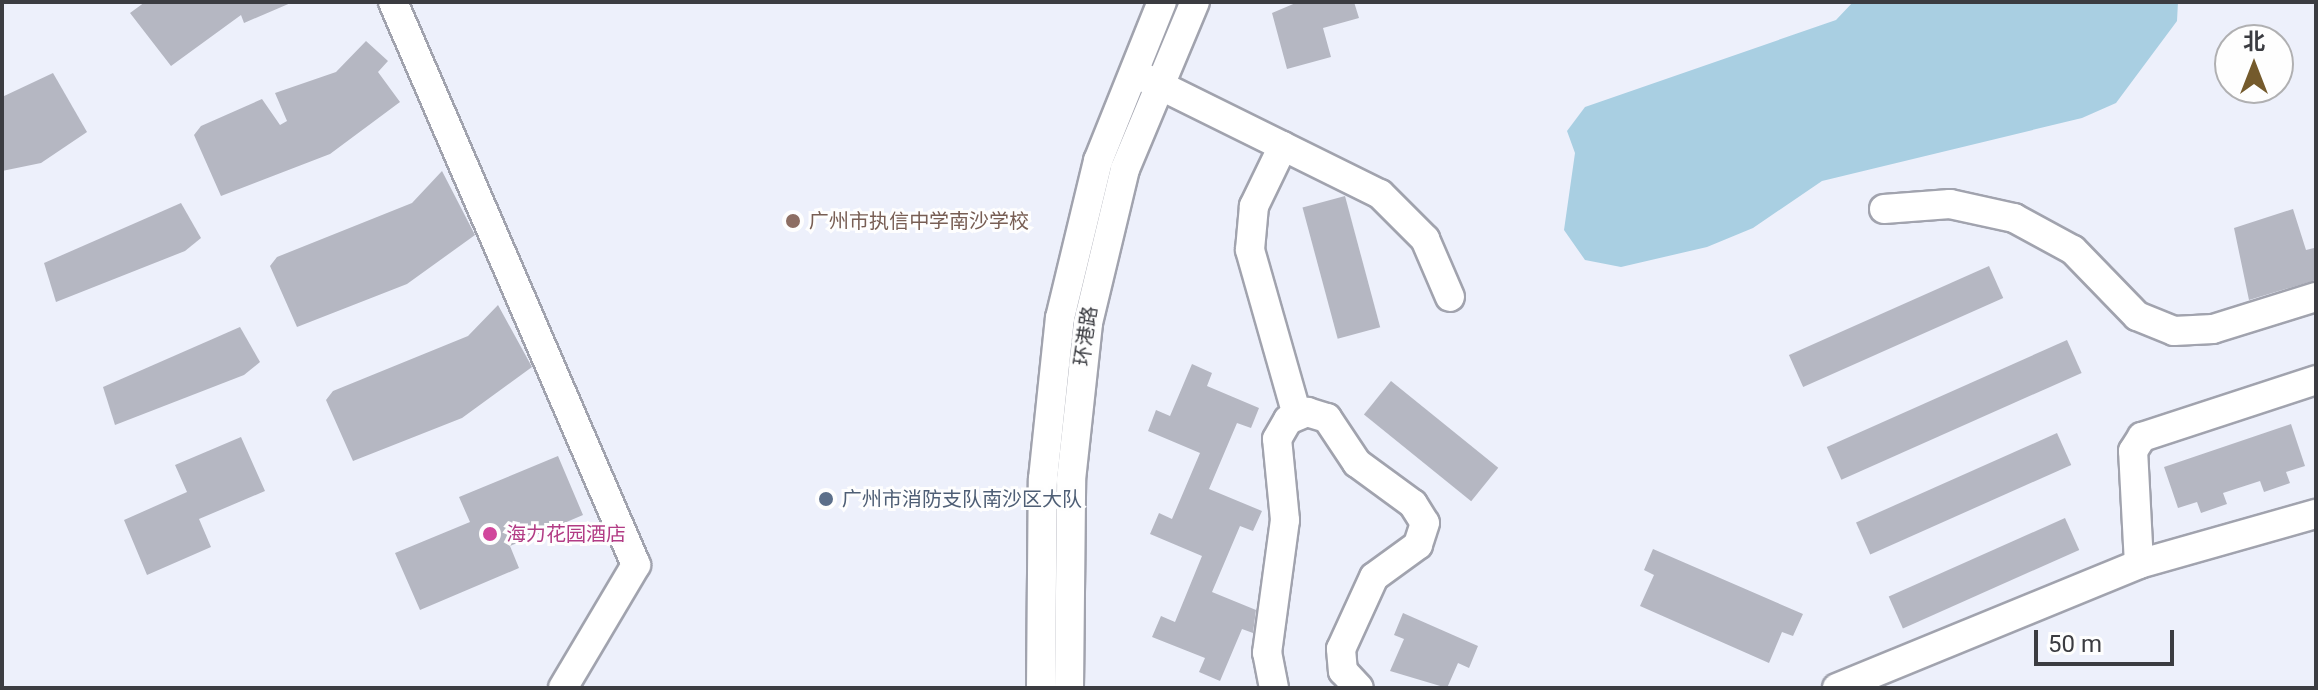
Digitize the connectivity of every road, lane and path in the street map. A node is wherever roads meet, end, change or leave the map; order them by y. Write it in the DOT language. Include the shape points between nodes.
graph roads {
  1 [pos="393,2"];
  2 [pos="1162,2"];
  3 [pos="1195,2"];
  4 [pos="1144,77"];
  5 [pos="1283,146"];
  6 [pos="1884,209"];
  7 [pos="1450,297"];
  8 [pos="2316,297"];
  9 [pos="2316,380"];
  10 [pos="1297,415"];
  11 [pos="2316,514"];
  12 [pos="2139,564"];
  13 [pos="563,688"];
  14 [pos="1041,688"];
  15 [pos="1069,688"];
  16 [pos="1274,688"];
  17 [pos="1359,688"];
  18 [pos="1837,688"];
  1 -- 13 [label="street" via="636,565"];
  2 -- 4 [label="street, 环港路"];
  3 -- 4 [label="street, 环港路"];
  4 -- 5 [label="street"];
  4 -- 14 [label="street, 环港路" via="1083,213 1052,371"];
  4 -- 15 [label="street, 环港路" via="1080,375"];
  5 -- 7 [label="street" via="1404,214 1430,248"];
  5 -- 10 [label="street" via="1254,206 1250,250"];
  6 -- 8 [label="street" via="1950,204 2014,218 2073,250 2137,316 2174,331 2213,329"];
  9 -- 12 [label="street" via="2142,437 2133,451"];
  10 -- 16 [label="street" via="1277,439 1285,520 1267,653"];
  10 -- 17 [label="street" via="1327,418 1369,476 1413,504 1425,523 1418,545 1367,586 1341,649 1343,671"];
  11 -- 12 [label="street"];
  12 -- 18 [label="street"];
}
